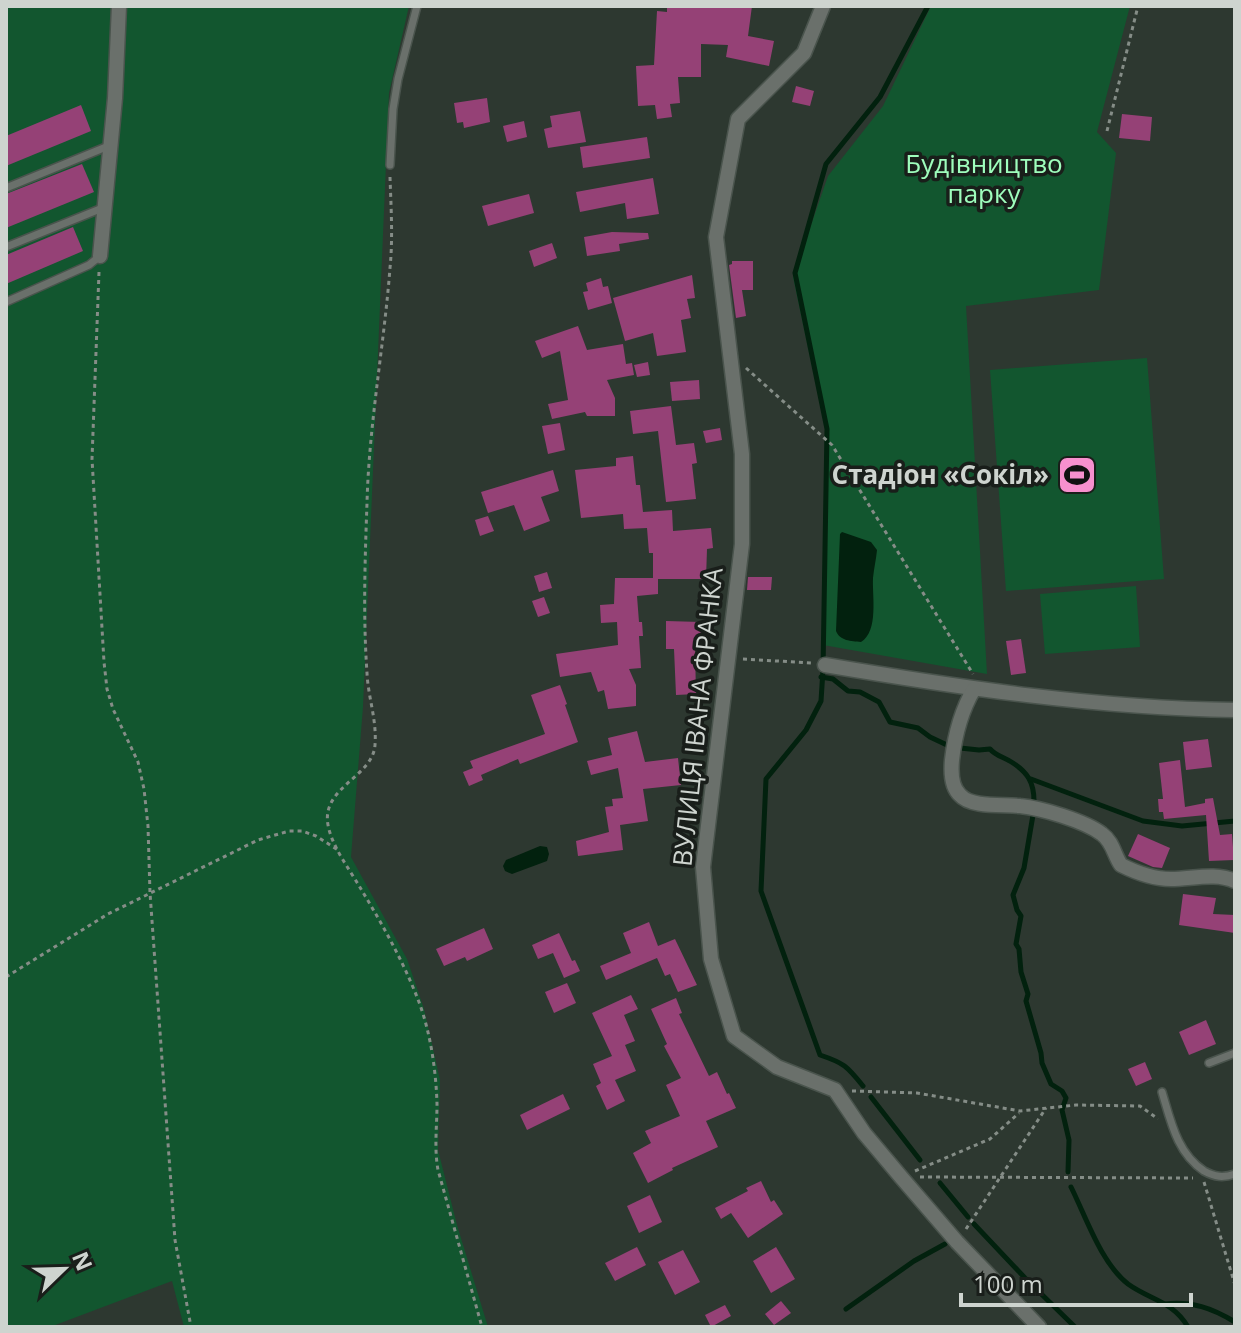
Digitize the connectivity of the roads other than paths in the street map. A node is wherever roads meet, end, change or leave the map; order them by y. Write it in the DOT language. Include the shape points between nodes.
graph roads {
  1 [pos="119,6"];
  2 [pos="417,6"];
  3 [pos="823,6"];
  4 [pos="111,145"];
  5 [pos="390,165"];
  6 [pos="6,188"];
  7 [pos="105,207"];
  8 [pos="6,247"];
  9 [pos="100,256"];
  10 [pos="6,302"];
  11 [pos="825,665"];
  12 [pos="978,690"];
  13 [pos="1235,710"];
  14 [pos="1235,881"];
  15 [pos="1235,1053"];
  16 [pos="1209,1063"];
  17 [pos="1162,1092"];
  18 [pos="1235,1174"];
  19 [pos="1039,1327"];
  1 -- 4 [label="street"];
  2 -- 5 [label="lane" via="398,79"];
  3 -- 19 [label="street, ВУЛИЦЯ ІВАНА ФРАНКА" via="804,53 738,119 716,237 742,454 742,544 703,867 711,959 734,1036 777,1067 835,1090 901,1177"];
  4 -- 6 [label="lane"];
  4 -- 7 [label="street"];
  7 -- 8 [label="lane"];
  7 -- 9 [label="street"];
  9 -- 10 [label="lane"];
  11 -- 12 [label="street"];
  12 -- 13 [label="street" via="1103,704"];
  12 -- 14 [label="street" via="960,717 952,767 953,783 966,800 1029,807 1082,823 1107,838 1121,865 1140,875 1224,876"];
  15 -- 16 [label="lane"];
  17 -- 18 [label="lane" via="1186,1157 1214,1177"];
}
